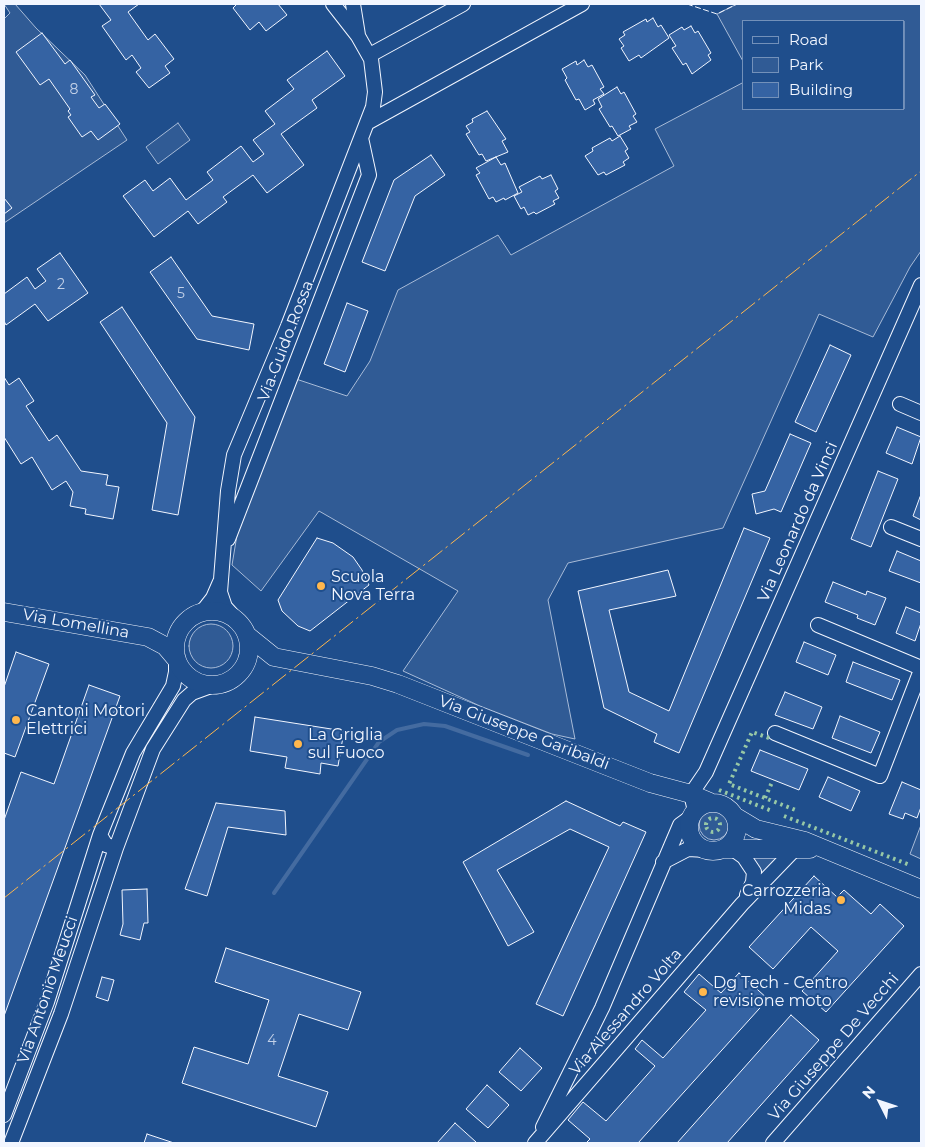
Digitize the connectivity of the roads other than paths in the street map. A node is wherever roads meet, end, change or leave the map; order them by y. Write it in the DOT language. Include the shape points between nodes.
graph roads {
  1 [pos="333,4"];
  2 [pos="354,4"];
  3 [pos="463,4"];
  4 [pos="582,4"];
  5 [pos="358,36"];
  6 [pos="370,55"];
  7 [pos="367,123"];
  8 [pos="361,137"];
  9 [pos="921,285"];
  10 [pos="900,404"];
  11 [pos="921,413"];
  12 [pos="891,527"];
  13 [pos="921,539"];
  14 [pos="222,556"];
  15 [pos="220,582"];
  16 [pos="4,612"];
  17 [pos="202,612"];
  18 [pos="235,618"];
  19 [pos="184,623"];
  20 [pos="818,624"];
  21 [pos="248,636"];
  22 [pos="148,637"];
  23 [pos="274,657"];
  24 [pos="176,659"];
  25 [pos="921,669"];
  26 [pos="241,670"];
  27 [pos="211,686"];
  28 [pos="775,733"];
  29 [pos="706,772"];
  30 [pos="712,802"];
  31 [pos="692,809"];
  32 [pos="736,817"];
  33 [pos="100,835"];
  34 [pos="116,848"];
  35 [pos="728,849"];
  36 [pos="795,849"];
  37 [pos="706,850"];
  38 [pos="823,850"];
  39 [pos="663,862"];
  40 [pos="921,889"];
  41 [pos="742,904"];
  42 [pos="921,974"];
  43 [pos="4,1116"];
  44 [pos="11,1143"];
  45 [pos="535,1143"];
  46 [pos="773,1143"];
  1 -- 5 [label="street, Via Guido Rossa"];
  2 -- 5 [label="street, Via Guido Rossa"];
  3 -- 6 [label="street"];
  4 -- 7 [label="street"];
  5 -- 6 [label="street, Via Guido Rossa"];
  6 -- 7 [label="street, Via Guido Rossa" via="375,92"];
  7 -- 8 [label="street, Via Guido Rossa"];
  8 -- 14 [label="street, Via Guido Rossa" via="234,455"];
  8 -- 14 [label="street, Via Guido Rossa" via="369,176"];
  9 -- 29 [label="street, Via Leonardo da Vinci"];
  10 -- 11 [label="street"];
  12 -- 13 [label="street"];
  14 -- 15 [label="street, Via Guido Rossa"];
  15 -- 17 [label="street, Via Guido Rossa"];
  15 -- 18 [label="street, Via Guido Rossa" via="222,601"];
  16 -- 22 [label="main road, Via Lomellina"];
  17 -- 18 [label="main road" via="223,612"];
  17 -- 19 [label="main road"];
  18 -- 21 [label="main road"];
  19 -- 22 [label="main road, Via Lomellina"];
  19 -- 24 [label="main road" via="176,638"];
  20 -- 25 [label="street"];
  21 -- 23 [label="main road"];
  21 -- 26 [label="main road" via="247,656"];
  22 -- 24 [label="main road, Via Lomellina" via="165,646"];
  23 -- 26 [label="main road"];
  23 -- 31 [label="main road, Via Giuseppe Garibaldi" via="398,684 650,783"];
  24 -- 27 [label="main road" via="191,680"];
  24 -- 33 [label="street, Via Antonio Meucci" via="173,686 133,753"];
  25 -- 28 [label="street" via="880,776"];
  26 -- 27 [label="main road" via="232,680"];
  27 -- 34 [label="street, Via Antonio Meucci" via="192,693 184,700 153,748"];
  29 -- 30 [label="street" via="706,790"];
  29 -- 31 [label="street, Via Leonardo da Vinci"];
  30 -- 31 [label="main road, Via Giuseppe Garibaldi"];
  30 -- 32 [label="main road" via="730,808"];
  31 -- 37 [label="main road" via="690,834"];
  31 -- 39 [label="street, Via Alessandro Volta" via="680,825"];
  32 -- 35 [label="main road" via="737,832"];
  32 -- 38 [label="main road" via="756,829 805,841"];
  33 -- 34 [label="street" via="106,845"];
  33 -- 43 [label="street, Via Antonio Meucci" via="47,1002"];
  34 -- 44 [label="street, Via Antonio Meucci" via="61,1014"];
  35 -- 36 [label="main road"];
  35 -- 37 [label="main road"];
  35 -- 41 [label="street, Via Alessandro Volta" via="744,857 754,872 753,882"];
  36 -- 38 [label="main road"];
  36 -- 41 [label="street, Via Alessandro Volta"];
  37 -- 39 [label="street" via="688,849"];
  38 -- 40 [label="main road"];
  39 -- 45 [label="street, Via Alessandro Volta" via="602,1008"];
  41 -- 45 [label="street, Via Alessandro Volta"];
  42 -- 46 [label="street, Via Giuseppe De Vecchi"];
}
